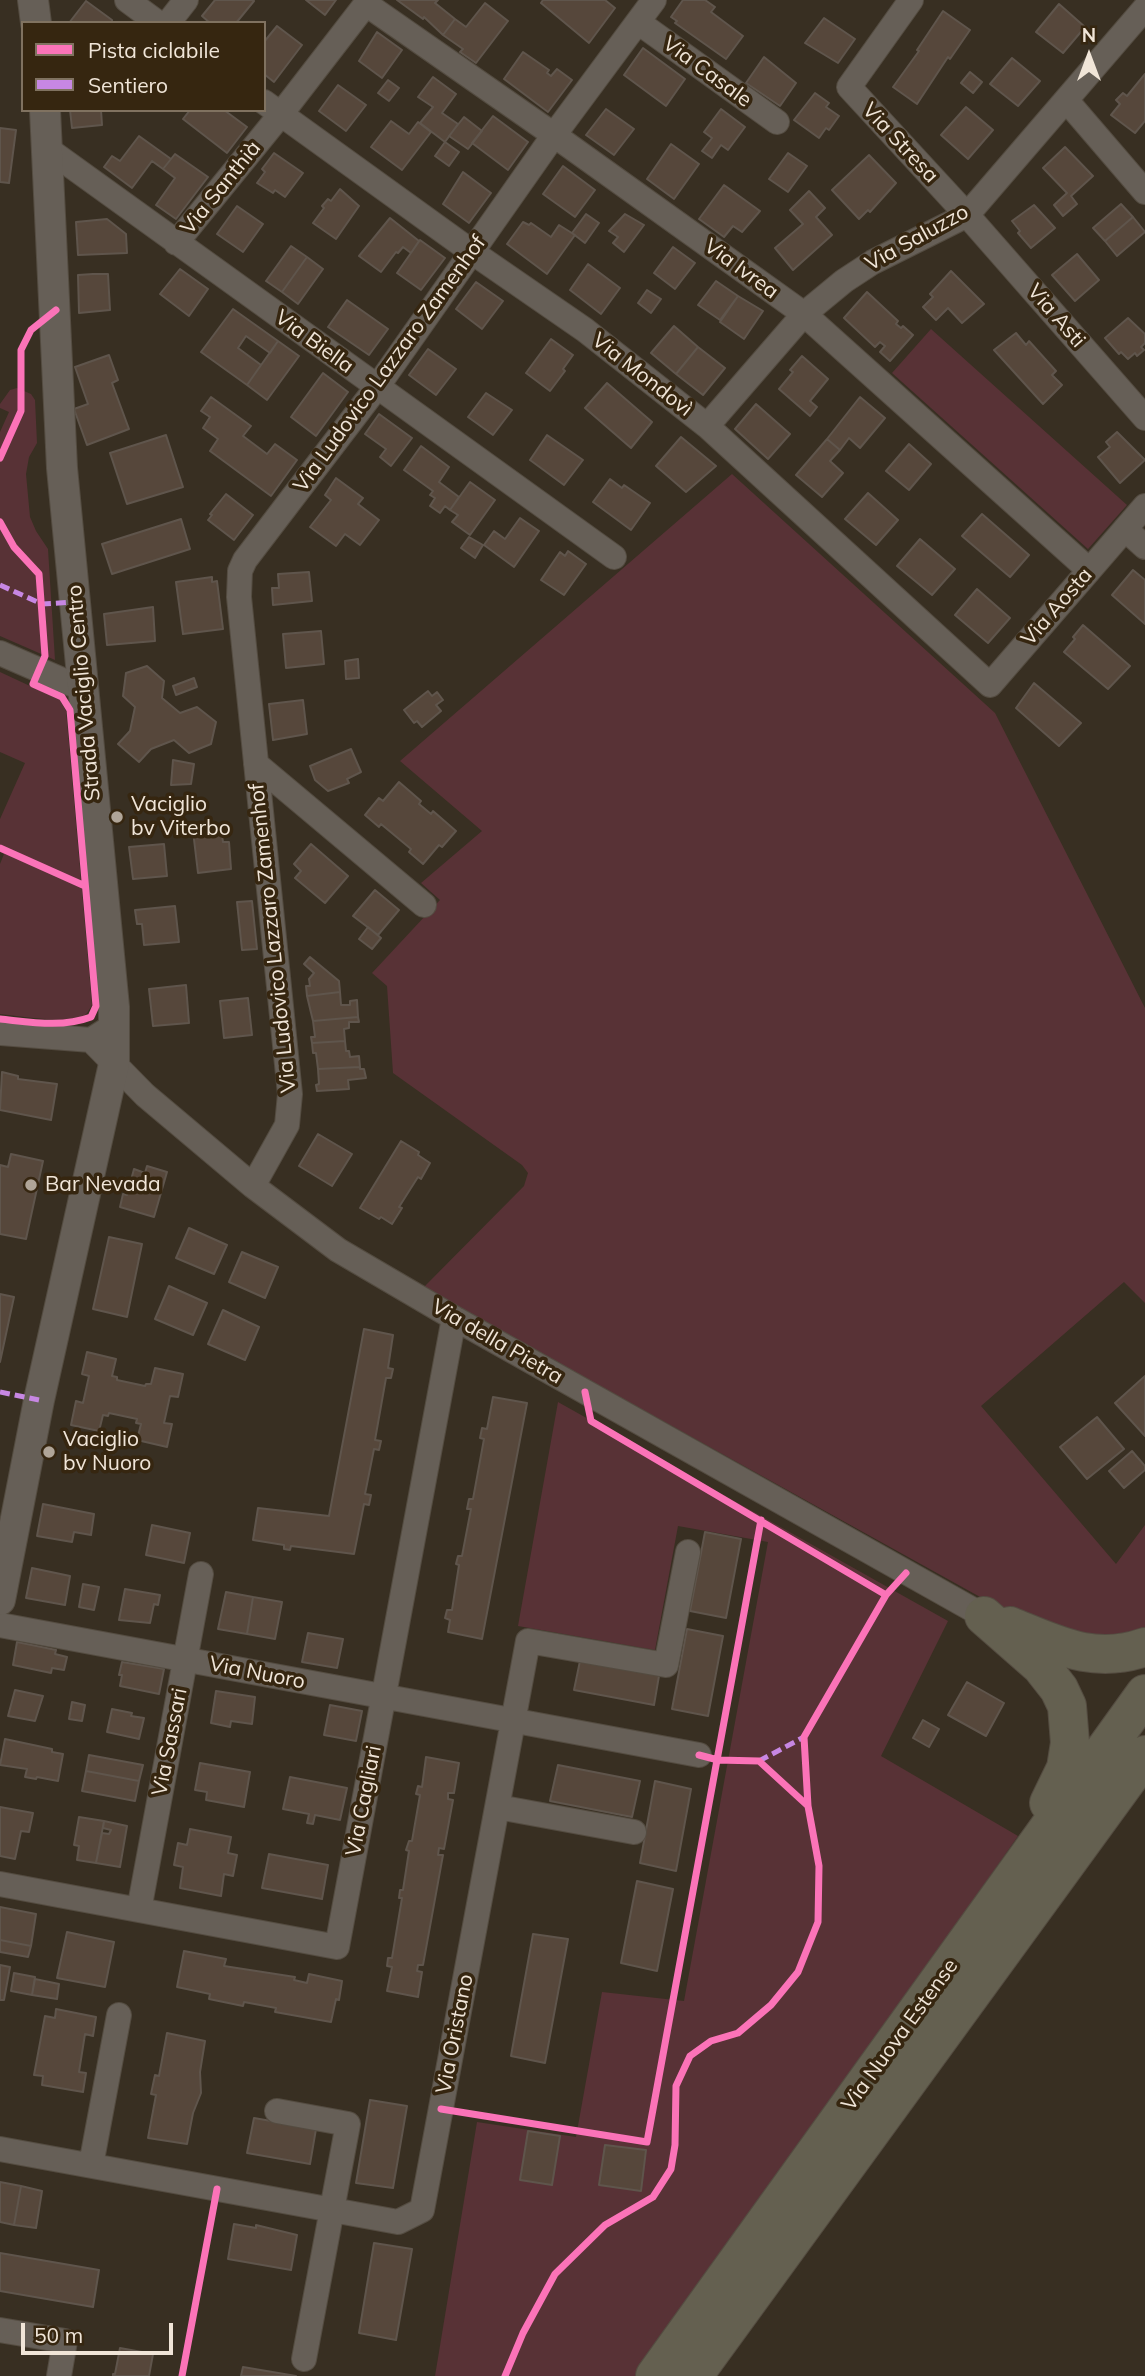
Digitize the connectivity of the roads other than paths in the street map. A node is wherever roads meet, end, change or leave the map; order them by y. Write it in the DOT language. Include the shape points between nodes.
graph roads {
  1 [pos="33,0"];
  2 [pos="127,0"];
  3 [pos="186,0"];
  4 [pos="654,0"];
  5 [pos="911,0"];
  6 [pos="367,2"];
  7 [pos="1145,8"];
  8 [pos="36,21"];
  9 [pos="155,21"];
  10 [pos="170,21"];
  11 [pos="638,22"];
  12 [pos="1066,100"];
  13 [pos="273,108"];
  14 [pos="46,112"];
  15 [pos="777,122"];
  16 [pos="554,135"];
  17 [pos="48,150"];
  18 [pos="1145,192"];
  19 [pos="967,215"];
  20 [pos="176,243"];
  21 [pos="472,252"];
  22 [pos="804,314"];
  23 [pos="377,387"];
  24 [pos="1145,418"];
  25 [pos="707,426"];
  26 [pos="1145,506"];
  27 [pos="1125,530"];
  28 [pos="1145,547"];
  29 [pos="614,557"];
  30 [pos="1089,570"];
  31 [pos="0,653"];
  32 [pos="990,685"];
  33 [pos="83,689"];
  34 [pos="256,764"];
  35 [pos="424,905"];
  36 [pos="0,1033"];
  37 [pos="103,1033"];
  38 [pos="114,1064"];
  39 [pos="253,1186"];
  40 [pos="454,1318"];
  41 [pos="688,1552"];
  42 [pos="201,1574"];
  43 [pos="0,1600"];
  44 [pos="984,1616"];
  45 [pos="0,1625"];
  46 [pos="1145,1647"];
  47 [pos="185,1660"];
  48 [pos="1145,1694"];
  49 [pos="383,1696"];
  50 [pos="514,1720"];
  51 [pos="699,1755"];
  52 [pos="1145,1755"];
  53 [pos="498,1807"];
  54 [pos="635,1832"];
  55 [pos="1014,1875"];
  56 [pos="0,1884"];
  57 [pos="139,1910"];
  58 [pos="119,2015"];
  59 [pos="277,2111"];
  60 [pos="0,2148"];
  61 [pos="91,2165"];
  62 [pos="332,2210"];
  63 [pos="0,2330"];
  64 [pos="304,2359"];
  65 [pos="60,2376"];
  66 [pos="655,2376"];
  67 [pos="693,2376"];
  1 -- 8 [label="street"];
  2 -- 9 [label="street"];
  3 -- 10 [label="street"];
  4 -- 11 [label="street, Via Ludovico Lazzaro Zamenhof"];
  5 -- 19 [label="street, Via Stresa" via="849,87"];
  6 -- 13 [label="street, Via Santhià"];
  6 -- 16 [label="street, Via Ivrea"];
  7 -- 12 [label="street, Via Saluzzo"];
  11 -- 15 [label="street, Via Casale"];
  11 -- 16 [label="street, Via Ludovico Lazzaro Zamenhof"];
  12 -- 18 [label="street"];
  12 -- 19 [label="street, Via Saluzzo"];
  13 -- 20 [label="street, Via Santhià"];
  13 -- 21 [label="street, Via Mondovì"];
  14 -- 17 [label="street, Strada Vaciglio Centro"];
  16 -- 21 [label="street, Via Ludovico Lazzaro Zamenhof"];
  16 -- 22 [label="street, Via Ivrea"];
  17 -- 20 [label="street, Via Biella"];
  17 -- 33 [label="street, Strada Vaciglio Centro" via="62,468"];
  19 -- 22 [label="street, Via Saluzzo" via="857,272"];
  19 -- 24 [label="street, Via Asti"];
  20 -- 23 [label="street, Via Biella"];
  21 -- 23 [label="street, Via Ludovico Lazzaro Zamenhof"];
  21 -- 25 [label="street, Via Mondovì" via="586,330"];
  22 -- 25 [label="street, Via Saluzzo"];
  22 -- 30 [label="street, Via Ivrea"];
  23 -- 29 [label="street, Via Biella"];
  23 -- 34 [label="street, Via Ludovico Lazzaro Zamenhof" via="240,571"];
  25 -- 32 [label="street, Via Mondovì"];
  26 -- 27 [label="street, Via Aosta"];
  27 -- 28 [label="street"];
  27 -- 30 [label="street, Via Aosta"];
  30 -- 32 [label="street, Via Aosta"];
  31 -- 33 [label="street"];
  33 -- 37 [label="street, Strada Vaciglio Centro" via="114,1007"];
  34 -- 35 [label="street, Via Ludovico Lazzaro Zamenhof"];
  34 -- 39 [label="street, Via Ludovico Lazzaro Zamenhof" via="290,1109 287,1125"];
  36 -- 37 [label="street"];
  37 -- 38 [label="street, Strada Vaciglio Centro"];
  38 -- 39 [label="street, Via della Pietra"];
  38 -- 43 [label="street, Strada Vaciglio Centro"];
  39 -- 40 [label="street, Via della Pietra" via="338,1250"];
  40 -- 44 [label="street, Via della Pietra"];
  40 -- 49 [label="street, Via Cagliari"];
  41 -- 50 [label="street" via="666,1665 528,1641"];
  42 -- 47 [label="street, Via Sassari"];
  44 -- 46 [label="highway" via="1072,1651 1097,1655"];
  44 -- 55 [label="highway" via="1041,1666 1067,1706 1070,1743 1066,1768"];
  45 -- 47 [label="street, Via Nuoro"];
  47 -- 49 [label="street, Via Nuoro"];
  47 -- 57 [label="street, Via Sassari"];
  48 -- 55 [label="highway, Via Nuova Estense"];
  49 -- 50 [label="street, Via Nuoro"];
  49 -- 57 [label="street, Via Cagliari" via="337,1947"];
  50 -- 51 [label="street, Via Nuoro"];
  50 -- 53 [label="street, Via Oristano"];
  52 -- 67 [label="highway, Via Nuova Estense"];
  53 -- 54 [label="street"];
  53 -- 62 [label="street, Via Oristano" via="422,2210 398,2222"];
  55 -- 66 [label="highway, Via Nuova Estense"];
  56 -- 57 [label="street, Via Cagliari"];
  58 -- 61 [label="street"];
  59 -- 62 [label="street" via="348,2124"];
  60 -- 61 [label="street, Via Oristano"];
  61 -- 62 [label="street, Via Oristano"];
  62 -- 64 [label="street"];
  63 -- 65 [label="street" via="65,2341"];
}
